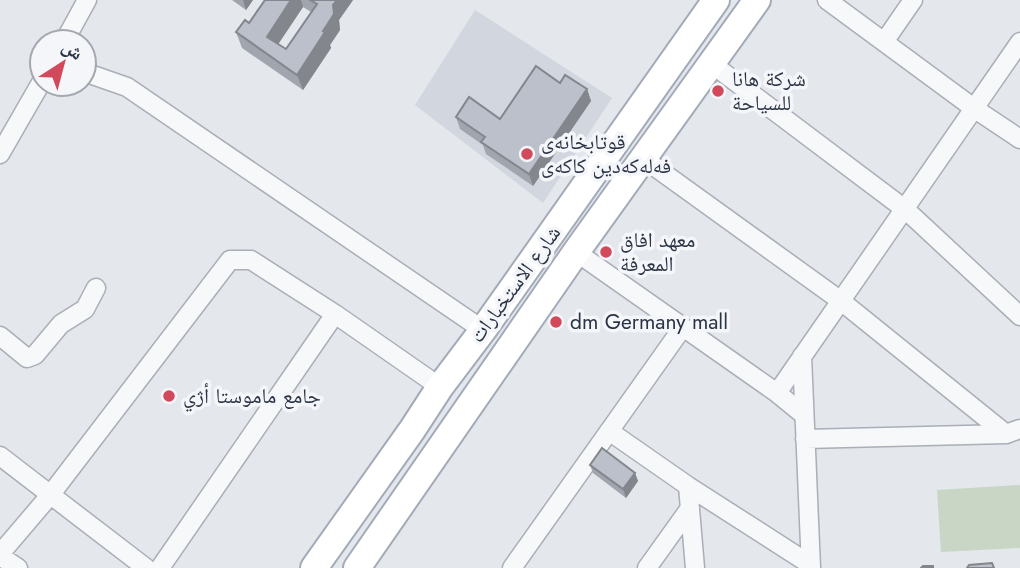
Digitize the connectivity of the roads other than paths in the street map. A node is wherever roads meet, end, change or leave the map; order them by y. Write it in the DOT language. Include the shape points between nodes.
graph roads {
  1 [pos="87,0"];
  2 [pos="716,0"];
  3 [pos="757,0"];
  4 [pos="827,0"];
  5 [pos="913,0"];
  6 [pos="72,28"];
  7 [pos="884,42"];
  8 [pos="1020,43"];
  9 [pos="712,64"];
  10 [pos="98,77"];
  11 [pos="32,98"];
  12 [pos="975,109"];
  13 [pos="1020,139"];
  14 [pos="0,154"];
  15 [pos="644,159"];
  16 [pos="906,210"];
  17 [pos="576,252"];
  18 [pos="96,288"];
  19 [pos="841,302"];
  20 [pos="335,314"];
  21 [pos="1020,316"];
  22 [pos="683,327"];
  23 [pos="483,330"];
  24 [pos="0,336"];
  25 [pos="802,356"];
  26 [pos="440,387"];
  27 [pos="777,393"];
  28 [pos="804,415"];
  29 [pos="412,430"];
  30 [pos="609,431"];
  31 [pos="1013,431"];
  32 [pos="805,439"];
  33 [pos="441,448"];
  34 [pos="0,456"];
  35 [pos="688,486"];
  36 [pos="51,494"];
  37 [pos="690,508"];
  38 [pos="0,555"];
  39 [pos="811,567"];
  40 [pos="18,568"];
  41 [pos="146,568"];
  42 [pos="160,568"];
  43 [pos="314,568"];
  44 [pos="357,568"];
  45 [pos="512,568"];
  46 [pos="648,568"];
  47 [pos="695,568"];
  1 -- 6 [label="street"];
  2 -- 23 [label="main road, شارع الاستخبارات"];
  3 -- 9 [label="main road, شارع الاستخبارات"];
  4 -- 7 [label="street"];
  5 -- 7 [label="street"];
  7 -- 12 [label="street"];
  8 -- 12 [label="street"];
  9 -- 15 [label="main road, شارع الاستخبارات"];
  9 -- 16 [label="street"];
  10 -- 23 [label="street" via="127,87"];
  11 -- 14 [label="street"];
  12 -- 13 [label="street"];
  12 -- 16 [label="street"];
  15 -- 17 [label="main road, شارع الاستخبارات"];
  15 -- 19 [label="street"];
  16 -- 19 [label="street"];
  16 -- 21 [label="street"];
  17 -- 22 [label="street"];
  17 -- 33 [label="main road, شارع الاستخبارات"];
  18 -- 24 [label="street" via="85,309 61,324 36,355 27,358"];
  19 -- 25 [label="street"];
  19 -- 31 [label="street"];
  20 -- 26 [label="street"];
  20 -- 36 [label="street" via="251,260 230,260"];
  20 -- 42 [label="street"];
  22 -- 27 [label="street"];
  22 -- 30 [label="street"];
  23 -- 26 [label="main road, شارع الاستخبارات"];
  25 -- 27 [label="street"];
  25 -- 28 [label="street"];
  26 -- 29 [label="main road, شارع الاستخبارات"];
  27 -- 28 [label="street"];
  28 -- 32 [label="street"];
  29 -- 33 [label="main road"];
  29 -- 43 [label="main road, شارع الاستخبارات"];
  30 -- 35 [label="street"];
  30 -- 45 [label="street"];
  31 -- 32 [label="street"];
  32 -- 39 [label="street"];
  33 -- 44 [label="main road, شارع الاستخبارات"];
  34 -- 36 [label="street"];
  35 -- 37 [label="street"];
  35 -- 39 [label="street"];
  36 -- 38 [label="street"];
  36 -- 41 [label="street"];
  37 -- 46 [label="street"];
  37 -- 47 [label="street"];
  38 -- 40 [label="street"];
}
